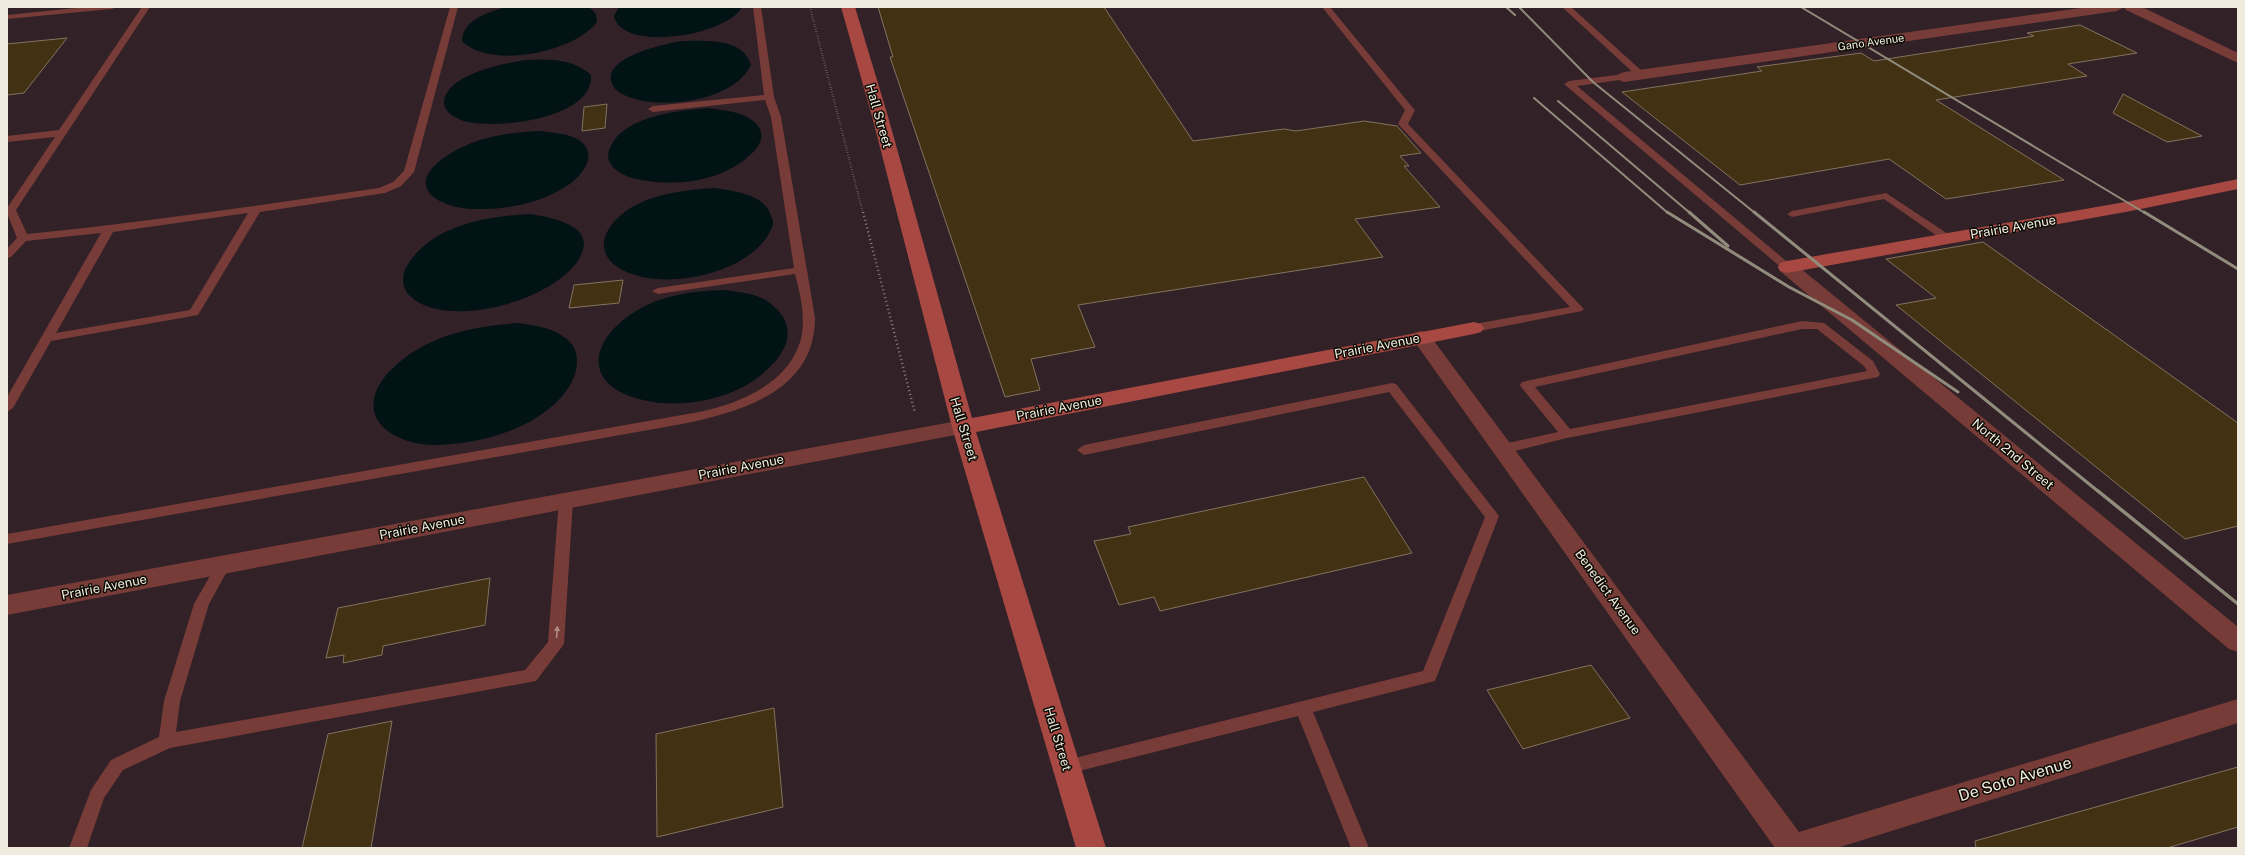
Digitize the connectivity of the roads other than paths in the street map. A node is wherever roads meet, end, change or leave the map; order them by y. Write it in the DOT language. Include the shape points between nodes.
graph roads {
  1 [pos="112,7"];
  2 [pos="146,7"];
  3 [pos="454,7"];
  4 [pos="757,7"];
  5 [pos="848,7"];
  6 [pos="1326,7"];
  7 [pos="1566,7"];
  8 [pos="2117,7"];
  9 [pos="2131,7"];
  10 [pos="7,17"];
  11 [pos="2238,59"];
  12 [pos="1641,75"];
  13 [pos="1624,77"];
  14 [pos="769,96"];
  15 [pos="653,109"];
  16 [pos="62,133"];
  17 [pos="7,139"];
  18 [pos="2238,184"];
  19 [pos="12,202"];
  20 [pos="256,209"];
  21 [pos="1792,214"];
  22 [pos="109,229"];
  23 [pos="23,238"];
  24 [pos="1947,238"];
  25 [pos="7,255"];
  26 [pos="1787,267"];
  27 [pos="800,270"];
  28 [pos="658,291"];
  29 [pos="1474,328"];
  30 [pos="1421,337"];
  31 [pos="47,338"];
  32 [pos="7,408"];
  33 [pos="963,427"];
  34 [pos="1567,434"];
  35 [pos="1503,449"];
  36 [pos="1084,450"];
  37 [pos="566,500"];
  38 [pos="7,539"];
  39 [pos="224,564"];
  40 [pos="7,605"];
  41 [pos="2238,642"];
  42 [pos="1303,708"];
  43 [pos="2238,711"];
  44 [pos="167,741"];
  45 [pos="1067,767"];
  46 [pos="78,848"];
  47 [pos="1091,848"];
  48 [pos="1360,848"];
  49 [pos="1793,848"];
  1 -- 10 [label="lane"];
  2 -- 16 [label="lane"];
  3 -- 20 [label="lane" via="409,172 397,184 381,191"];
  4 -- 14 [label="lane"];
  5 -- 33 [label="main road, Hall Street"];
  6 -- 29 [label="lane" via="1410,110 1403,124 1578,309"];
  7 -- 12 [label="lane"];
  8 -- 12 [label="street, Gano Avenue"];
  9 -- 11 [label="street"];
  12 -- 13 [label="street, Gano Avenue"];
  13 -- 26 [label="lane" via="1569,84"];
  14 -- 15 [label="lane"];
  14 -- 27 [label="lane" via="776,117"];
  16 -- 17 [label="lane"];
  16 -- 19 [label="lane"];
  18 -- 24 [label="main road, Prairie Avenue"];
  19 -- 23 [label="lane" via="12,210"];
  20 -- 22 [label="lane"];
  20 -- 31 [label="lane" via="194,313"];
  21 -- 24 [label="lane" via="1886,196"];
  22 -- 23 [label="lane"];
  22 -- 31 [label="lane"];
  23 -- 25 [label="lane"];
  24 -- 26 [label="main road, Prairie Avenue"];
  26 -- 41 [label="street, North 2nd Street"];
  27 -- 28 [label="lane"];
  27 -- 38 [label="lane" via="806,292 808,334 801,356 782,379 759,396 728,410 674,422"];
  29 -- 30 [label="main road, Prairie Avenue"];
  30 -- 33 [label="main road, Prairie Avenue"];
  30 -- 35 [label="street, Benedict Avenue"];
  31 -- 32 [label="lane"];
  33 -- 37 [label="street, Prairie Avenue"];
  33 -- 45 [label="main road, Hall Street"];
  34 -- 34 [label="lane" via="1667,414 1874,374 1869,364 1820,326 1802,325 1526,385"];
  34 -- 35 [label="lane"];
  35 -- 49 [label="street, Benedict Avenue"];
  36 -- 42 [label="lane" via="1392,387 1492,516 1429,676"];
  37 -- 39 [label="street, Prairie Avenue"];
  44 -- 37 [label="lane, one-way" via="530,676 556,644"];
  39 -- 40 [label="street, Prairie Avenue"];
  39 -- 44 [label="lane" via="202,604 172,701"];
  42 -- 45 [label="lane"];
  42 -- 48 [label="lane"];
  43 -- 49 [label="street, De Soto Avenue"];
  44 -- 46 [label="lane" via="117,765 96,795"];
  45 -- 47 [label="main road, Hall Street"];
}
